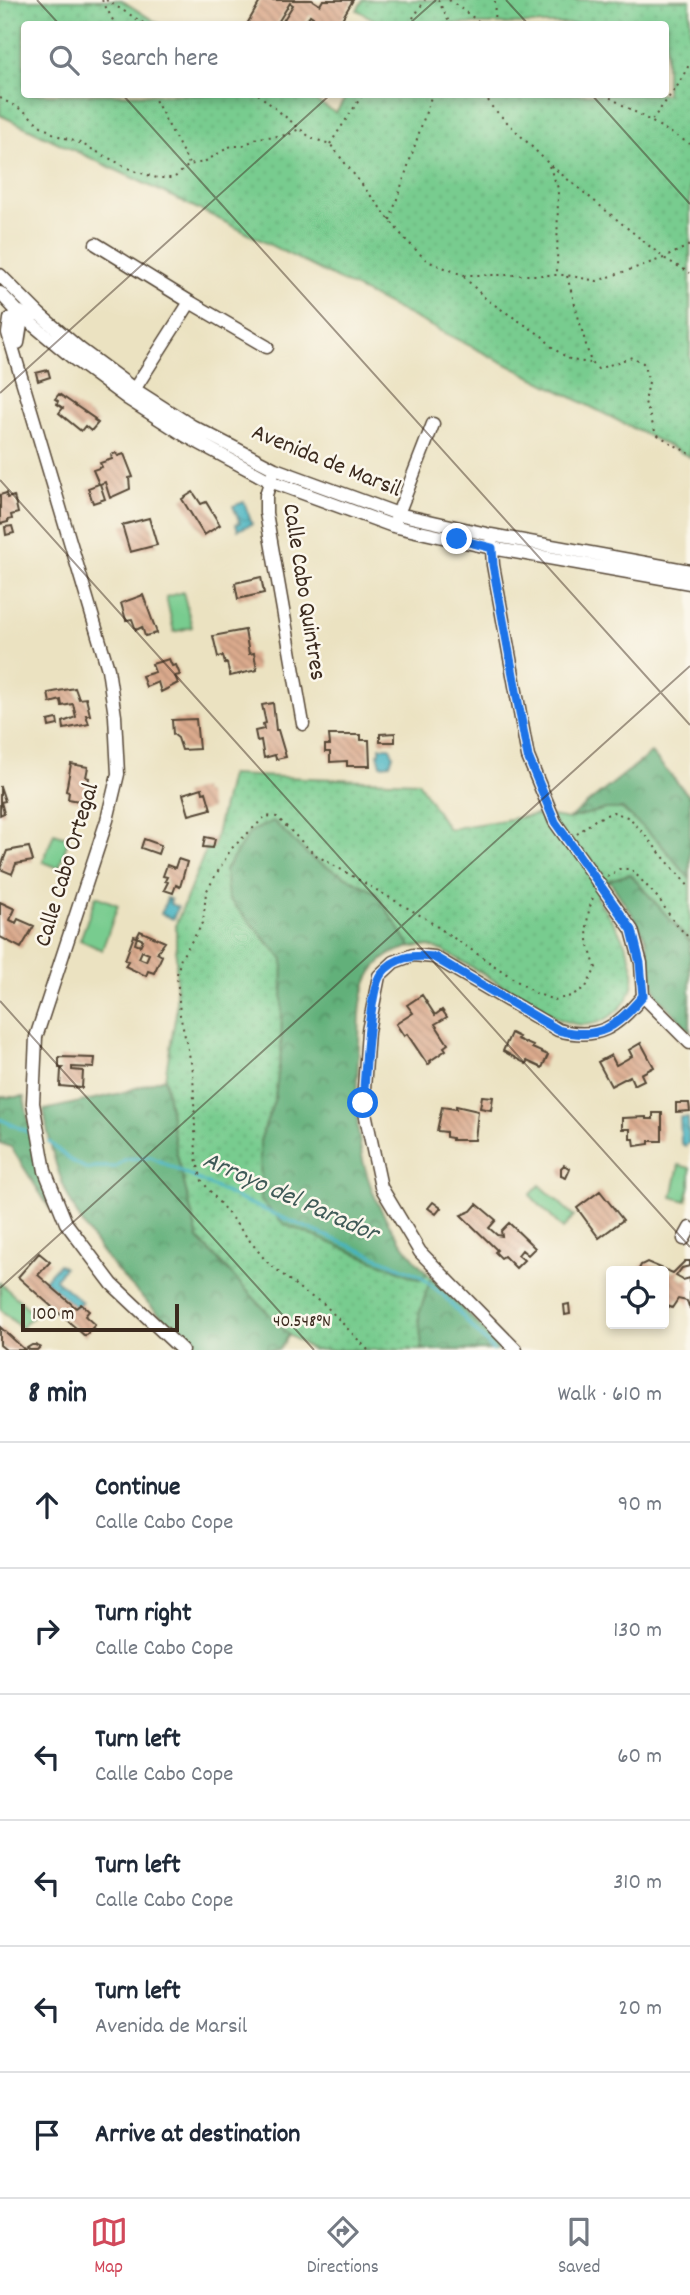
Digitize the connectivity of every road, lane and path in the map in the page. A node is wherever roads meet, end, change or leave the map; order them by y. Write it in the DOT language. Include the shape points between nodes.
graph roads {
  1 [pos="104,0"];
  2 [pos="425,0"];
  3 [pos="439,0"];
  4 [pos="449,0"];
  5 [pos="495,0"];
  6 [pos="114,21"];
  7 [pos="140,21"];
  8 [pos="411,21"];
  9 [pos="449,21"];
  10 [pos="478,21"];
  11 [pos="494,21"];
  12 [pos="690,63"];
  13 [pos="669,97"];
  14 [pos="0,98"];
  15 [pos="154,98"];
  16 [pos="263,98"];
  17 [pos="360,98"];
  18 [pos="431,98"];
  19 [pos="487,98"];
  20 [pos="611,98"];
  21 [pos="668,98"];
  22 [pos="651,121"];
  23 [pos="300,129"];
  24 [pos="690,144"];
  25 [pos="330,145"];
  26 [pos="548,164"];
  27 [pos="189,165"];
  28 [pos="389,220"];
  29 [pos="96,244"];
  30 [pos="690,245"];
  31 [pos="664,258"];
  32 [pos="690,273"];
  33 [pos="0,275"];
  34 [pos="463,275"];
  35 [pos="557,275"];
  36 [pos="566,275"];
  37 [pos="15,290"];
  38 [pos="0,293"];
  39 [pos="190,302"];
  40 [pos="0,314"];
  41 [pos="20,314"];
  42 [pos="39,314"];
  43 [pos="8,333"];
  44 [pos="43,333"];
  45 [pos="267,347"];
  46 [pos="16,348"];
  47 [pos="591,363"];
  48 [pos="131,394"];
  49 [pos="433,424"];
  50 [pos="690,454"];
  51 [pos="272,475"];
  52 [pos="396,520"];
  53 [pos="492,541"];
  54 [pos="690,570"];
  55 [pos="690,583"];
  56 [pos="303,724"];
  57 [pos="570,843"];
  58 [pos="690,888"];
  59 [pos="643,996"];
  60 [pos="690,1044"];
  61 [pos="182,1350"];
  62 [pos="516,1350"];
  1 -- 6 [label="path"];
  1 -- 7 [label="path"];
  2 -- 8 [label="path"];
  3 -- 9 [label="path"];
  4 -- 10 [label="path"];
  5 -- 11 [label="path"];
  12 -- 13 [label="path"];
  14 -- 27 [label="path" via="56,135 132,170 174,178"];
  15 -- 27 [label="path"];
  16 -- 23 [label="path"];
  17 -- 25 [label="path"];
  18 -- 28 [label="path"];
  19 -- 26 [label="path"];
  20 -- 22 [label="path"];
  21 -- 22 [label="path"];
  22 -- 24 [label="path"];
  23 -- 25 [label="path"];
  23 -- 27 [label="path" via="231,146"];
  25 -- 28 [label="path"];
  26 -- 31 [label="path"];
  26 -- 35 [label="path" via="558,188"];
  28 -- 34 [label="path" via="428,261"];
  29 -- 39 [label="street"];
  30 -- 31 [label="path"];
  31 -- 32 [label="path"];
  31 -- 36 [label="path" via="597,281"];
  33 -- 37 [label="street, Avenida de Marsil"];
  34 -- 35 [label="path"];
  34 -- 47 [label="path" via="487,300 570,360"];
  35 -- 36 [label="path"];
  36 -- 47 [label="path"];
  37 -- 41 [label="street"];
  37 -- 42 [label="street, Avenida de Marsil"];
  38 -- 41 [label="street, Avenida de Marsil"];
  39 -- 45 [label="street"];
  39 -- 48 [label="street"];
  40 -- 43 [label="street, Calle Cabo Ortegal"];
  41 -- 42 [label="street"];
  41 -- 43 [label="street" via="10,319"];
  41 -- 44 [label="street, Avenida de Marsil"];
  41 -- 46 [label="street"];
  42 -- 48 [label="street, Avenida de Marsil"];
  43 -- 46 [label="street, Calle Cabo Ortegal"];
  44 -- 46 [label="street"];
  44 -- 48 [label="street, Avenida de Marsil"];
  46 -- 61 [label="street, Calle Cabo Ortegal" via="108,669 118,774 36,1037 35,1117 45,1171 66,1223 111,1284"];
  47 -- 50 [label="path" via="598,369 632,357 643,363 649,382 645,402 656,434"];
  48 -- 51 [label="street, Avenida de Marsil" via="186,436"];
  49 -- 52 [label="street"];
  51 -- 52 [label="street, Avenida de Marsil"];
  51 -- 56 [label="street, Calle Cabo Quintres" via="266,513"];
  52 -- 53 [label="street, Avenida de Marsil"];
  53 -- 54 [label="street, Avenida de Marsil"];
  53 -- 55 [label="street, Avenida de Marsil"];
  53 -- 57 [label="street" via="528,757 555,822"];
  57 -- 58 [label="path" via="581,829 613,811 630,818"];
  57 -- 59 [label="street" via="632,930"];
  59 -- 60 [label="street"];
  59 -- 62 [label="street" via="627,1016 606,1031 586,1035 558,1030 434,957 413,955 394,961 379,976 368,1031 363,1103 381,1187 420,1252"];
}
